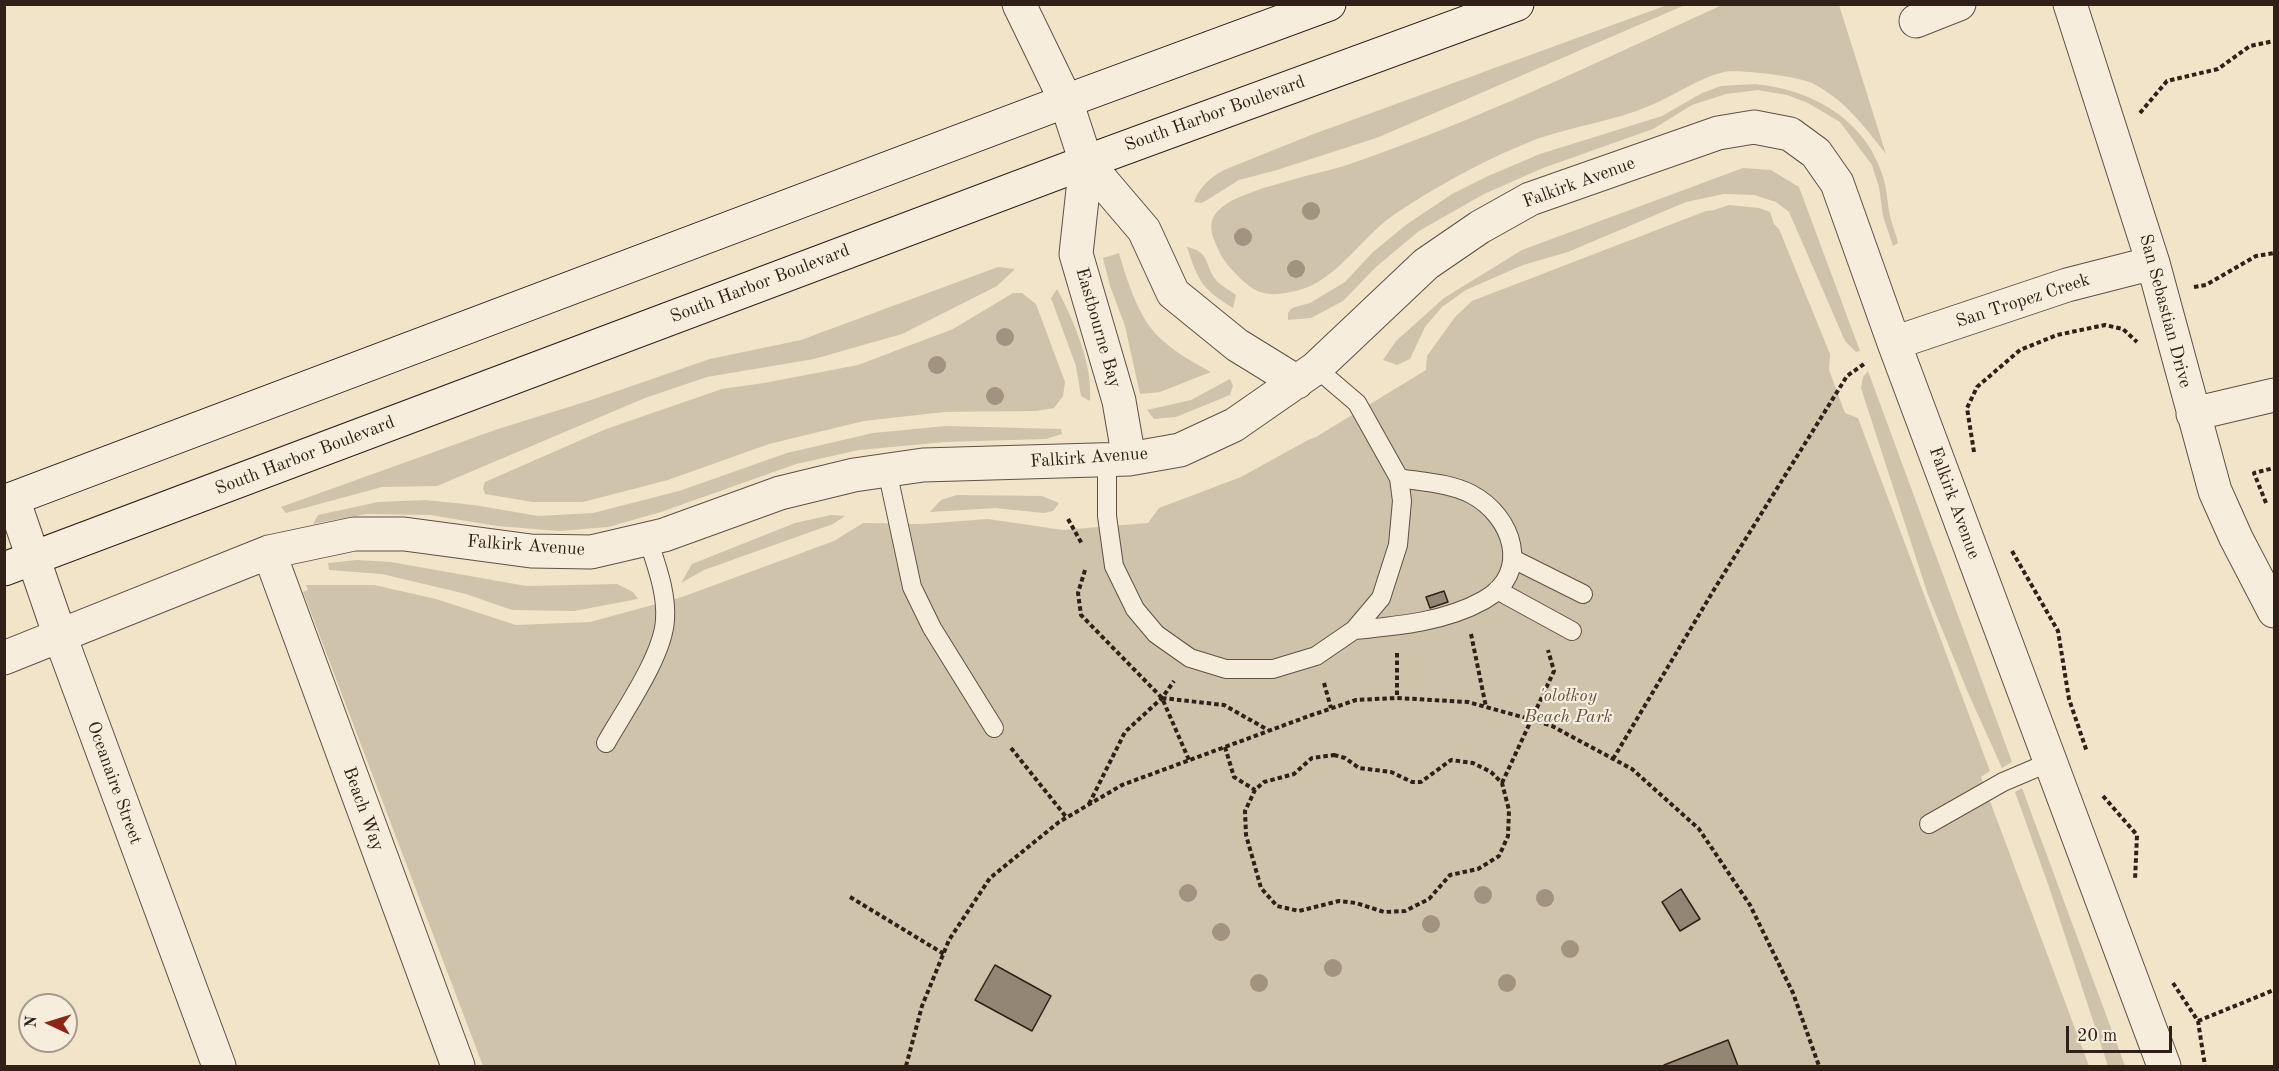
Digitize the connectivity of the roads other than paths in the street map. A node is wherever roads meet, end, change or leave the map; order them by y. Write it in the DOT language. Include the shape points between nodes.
graph roads {
  1 [pos="1019,4"];
  2 [pos="1329,4"];
  3 [pos="1517,4"];
  4 [pos="1959,4"];
  5 [pos="2070,4"];
  6 [pos="1916,21"];
  7 [pos="1066,101"];
  8 [pos="1086,162"];
  9 [pos="2153,263"];
  10 [pos="1894,343"];
  11 [pos="1307,375"];
  12 [pos="2274,395"];
  13 [pos="2193,414"];
  14 [pos="1118,459"];
  15 [pos="887,470"];
  16 [pos="1399,478"];
  17 [pos="9,500"];
  18 [pos="648,539"];
  19 [pos="269,552"];
  20 [pos="1513,559"];
  21 [pos="19,563"];
  22 [pos="1497,590"];
  23 [pos="1583,594"];
  24 [pos="2274,611"];
  25 [pos="1354,630"];
  26 [pos="1572,631"];
  27 [pos="60,636"];
  28 [pos="4,658"];
  29 [pos="994,728"];
  30 [pos="606,743"];
  31 [pos="2050,762"];
  32 [pos="1929,824"];
  33 [pos="219,1066"];
  34 [pos="458,1066"];
  35 [pos="2164,1066"];
  1 -- 7 [label="street, Eastbourne Bay"];
  2 -- 7 [label="street"];
  3 -- 8 [label="street, South Harbor Boulevard"];
  4 -- 6 [label="street"];
  5 -- 9 [label="street, San Sebastian Drive"];
  7 -- 8 [label="street, Eastbourne Bay"];
  7 -- 17 [label="street"];
  8 -- 11 [label="street, Eastbourne Bay" via="1144,230 1173,293 1237,345"];
  8 -- 14 [label="street, Eastbourne Bay" via="1076,254 1119,401"];
  8 -- 21 [label="street, South Harbor Boulevard"];
  9 -- 10 [label="street, San Tropez Creek" via="2067,285"];
  9 -- 13 [label="street, San Sebastian Drive"];
  10 -- 11 [label="street, Falkirk Avenue" via="1837,183 1816,153 1790,134 1754,127 1718,133 1530,199 1510,210 1426,264"];
  10 -- 31 [label="street, Falkirk Avenue"];
  11 -- 14 [label="street, Falkirk Avenue" via="1234,425 1180,450"];
  11 -- 16 [label="lane" via="1357,403"];
  12 -- 13 [label="street"];
  13 -- 24 [label="street, San Sebastian Drive" via="2215,491"];
  14 -- 15 [label="street, Falkirk Avenue" via="923,465"];
  14 -- 25 [label="lane" via="1107,516 1114,566 1135,609 1156,634 1190,658 1226,669 1273,669 1316,656"];
  15 -- 18 [label="street, Falkirk Avenue" via="780,494"];
  15 -- 29 [label="lane" via="912,587 932,628"];
  16 -- 20 [label="lane" via="1470,494 1496,513 1509,534"];
  16 -- 25 [label="lane" via="1402,501 1398,545 1381,598"];
  17 -- 21 [label="street, Oceanaire Street"];
  18 -- 19 [label="street, Falkirk Avenue" via="591,552 531,551 404,534 354,534"];
  18 -- 30 [label="lane" via="664,592 665,621 656,654"];
  19 -- 27 [label="street, Falkirk Avenue"];
  19 -- 34 [label="street, Beach Way"];
  20 -- 22 [label="lane"];
  20 -- 23 [label="lane"];
  21 -- 27 [label="street, Oceanaire Street"];
  22 -- 25 [label="lane" via="1484,600 1433,619"];
  22 -- 26 [label="lane"];
  27 -- 28 [label="street, Falkirk Avenue"];
  27 -- 33 [label="street, Oceanaire Street"];
  31 -- 32 [label="lane" via="2003,782"];
  31 -- 35 [label="street, Falkirk Avenue"];
}
